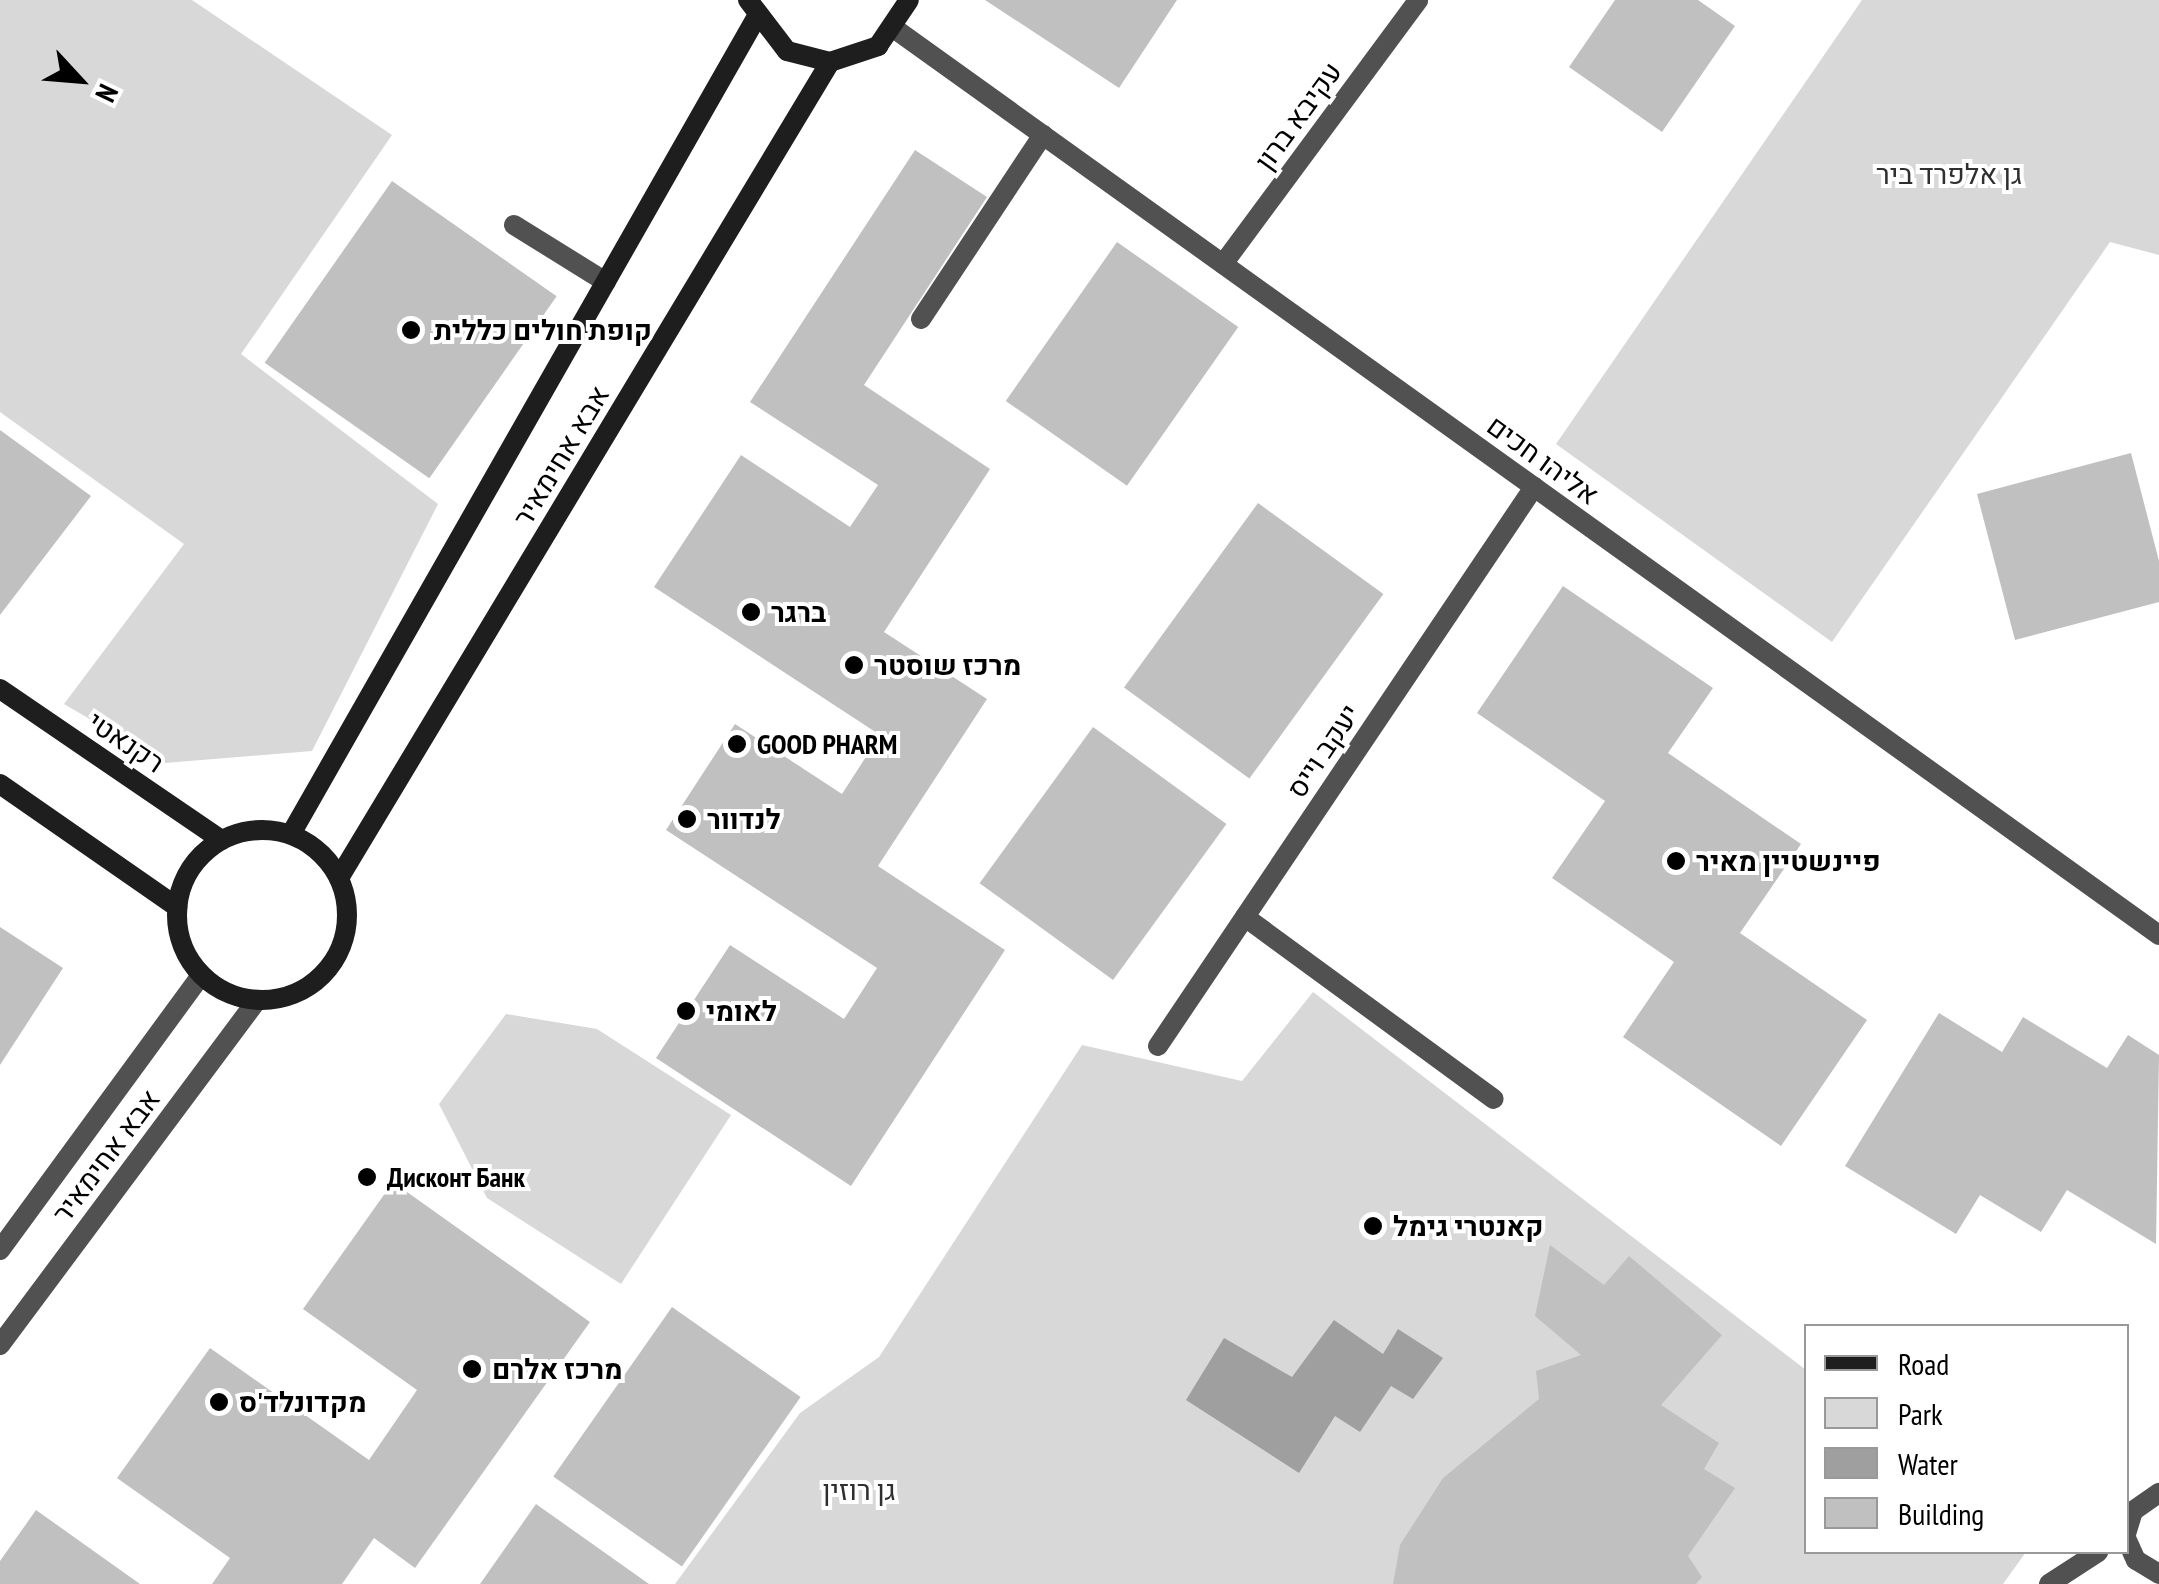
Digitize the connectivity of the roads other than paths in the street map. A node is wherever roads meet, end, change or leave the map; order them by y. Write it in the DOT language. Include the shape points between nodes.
graph roads {
  1 [pos="908,0"];
  2 [pos="1418,0"];
  3 [pos="752,10"];
  4 [pos="896,29"];
  5 [pos="830,62"];
  6 [pos="1043,135"];
  7 [pos="514,224"];
  8 [pos="1223,264"];
  9 [pos="606,282"];
  10 [pos="921,319"];
  11 [pos="1534,487"];
  12 [pos="0,689"];
  13 [pos="0,784"];
  14 [pos="291,834"];
  15 [pos="222,840"];
  16 [pos="339,878"];
  17 [pos="177,907"];
  18 [pos="1246,917"];
  19 [pos="2159,935"];
  20 [pos="201,975"];
  21 [pos="257,1000"];
  22 [pos="1158,1046"];
  23 [pos="1494,1098"];
  24 [pos="0,1250"];
  25 [pos="0,1345"];
  26 [pos="2159,1493"];
  27 [pos="2129,1520"];
  28 [pos="2129,1543"];
  29 [pos="2095,1554"];
  30 [pos="2158,1574"];
  31 [pos="2049,1584"];
  32 [pos="2147,1584"];
  1 -- 4 [label="street"];
  2 -- 8 [label="street, עקיבא ברון"];
  3 -- 5 [label="street" via="786,52"];
  3 -- 9 [label="street, אבא אחימאיר"];
  4 -- 5 [label="street" via="858,57"];
  4 -- 6 [label="street, אליהו חכים"];
  5 -- 16 [label="street, אבא אחימאיר"];
  6 -- 8 [label="street, אליהו חכים"];
  6 -- 10 [label="street"];
  7 -- 9 [label="street"];
  8 -- 11 [label="street, אליהו חכים"];
  9 -- 14 [label="street, אבא אחימאיר"];
  11 -- 18 [label="street, יעקב וייס"];
  11 -- 19 [label="street, אליהו חכים"];
  12 -- 15 [label="street, רקנאטי"];
  13 -- 17 [label="street"];
  14 -- 15 [label="street" via="262,829"];
  14 -- 16 [label="street"];
  15 -- 17 [label="street" via="199,856"];
  16 -- 21 [label="street" via="348,912 328,968 296,993"];
  17 -- 20 [label="street" via="182,943"];
  18 -- 22 [label="street, יעקב וייס"];
  18 -- 23 [label="street"];
  20 -- 21 [label="street"];
  20 -- 24 [label="street, אבא אחימאיר"];
  21 -- 25 [label="street, אבא אחימאיר"];
  26 -- 27 [label="street"];
  28 -- 30 [label="street" via="2136,1560"];
  29 -- 31 [label="street"];
  30 -- 32 [label="street"];
}
